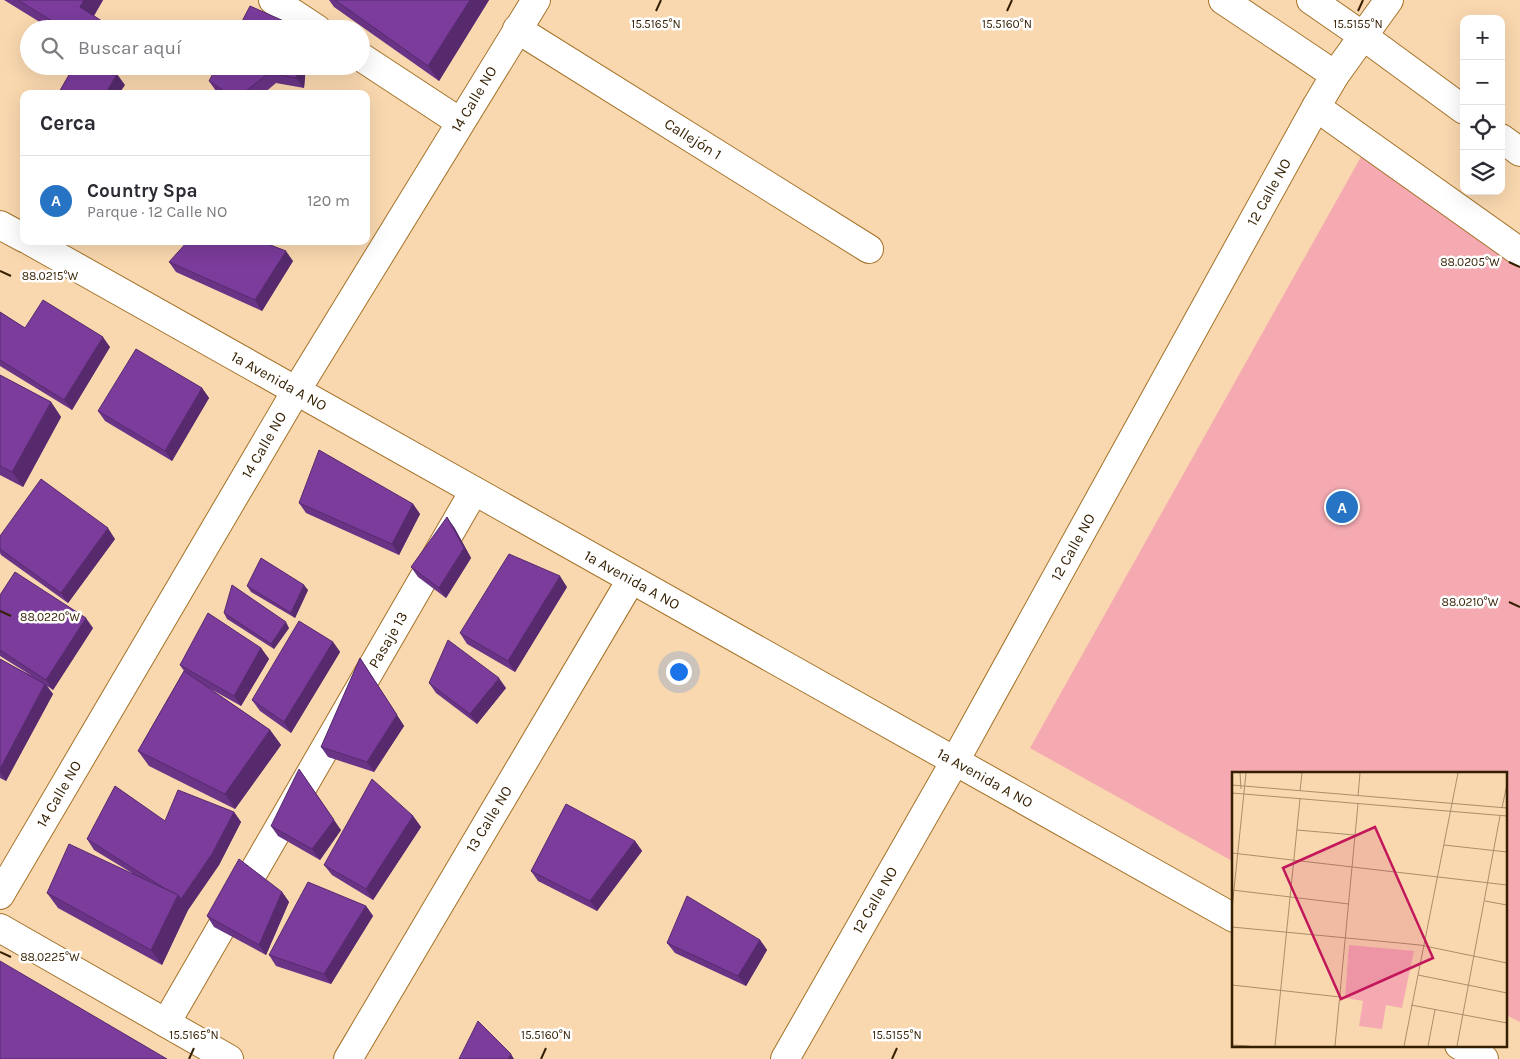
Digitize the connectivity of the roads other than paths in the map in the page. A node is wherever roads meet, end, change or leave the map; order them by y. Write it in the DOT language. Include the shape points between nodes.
graph roads {
  1 [pos="273,0"];
  2 [pos="536,0"];
  3 [pos="1223,0"];
  4 [pos="1311,0"];
  5 [pos="1389,0"];
  6 [pos="303,20"];
  7 [pos="518,29"];
  8 [pos="1363,36"];
  9 [pos="370,64"];
  10 [pos="1336,75"];
  11 [pos="1316,107"];
  12 [pos="1460,107"];
  13 [pos="460,122"];
  14 [pos="1505,141"];
  15 [pos="1520,152"];
  16 [pos="0,225"];
  17 [pos="20,236"];
  18 [pos="37,245"];
  19 [pos="869,249"];
  20 [pos="1520,252"];
  21 [pos="296,391"];
  22 [pos="474,491"];
  23 [pos="631,580"];
  24 [pos="955,761"];
  25 [pos="0,894"];
  26 [pos="1232,917"];
  27 [pos="0,928"];
  28 [pos="166,1023"];
  29 [pos="1461,1046"];
  30 [pos="229,1059"];
  31 [pos="348,1059"];
  32 [pos="785,1059"];
  33 [pos="1484,1059"];
  1 -- 6 [label="street"];
  2 -- 7 [label="street, 14 Calle NO"];
  3 -- 10 [label="street"];
  4 -- 8 [label="street"];
  5 -- 8 [label="street, 12 Calle NO"];
  7 -- 13 [label="street, 14 Calle NO"];
  7 -- 19 [label="street, Callejón 1"];
  8 -- 10 [label="street, 12 Calle NO"];
  8 -- 12 [label="street"];
  9 -- 13 [label="street"];
  10 -- 11 [label="street, 12 Calle NO"];
  11 -- 20 [label="street"];
  11 -- 24 [label="street, 12 Calle NO"];
  13 -- 21 [label="street, 14 Calle NO"];
  14 -- 15 [label="street"];
  16 -- 17 [label="street"];
  18 -- 21 [label="street, 1a Avenida A NO"];
  21 -- 22 [label="street, 1a Avenida A NO"];
  21 -- 25 [label="street, 14 Calle NO"];
  22 -- 23 [label="street, 1a Avenida A NO"];
  22 -- 28 [label="street, Pasaje 13"];
  23 -- 24 [label="street, 1a Avenida A NO"];
  23 -- 31 [label="street, 13 Calle NO"];
  24 -- 26 [label="street, 1a Avenida A NO"];
  24 -- 32 [label="street, 12 Calle NO"];
  27 -- 28 [label="street"];
  28 -- 30 [label="street"];
  29 -- 33 [label="street"];
}
